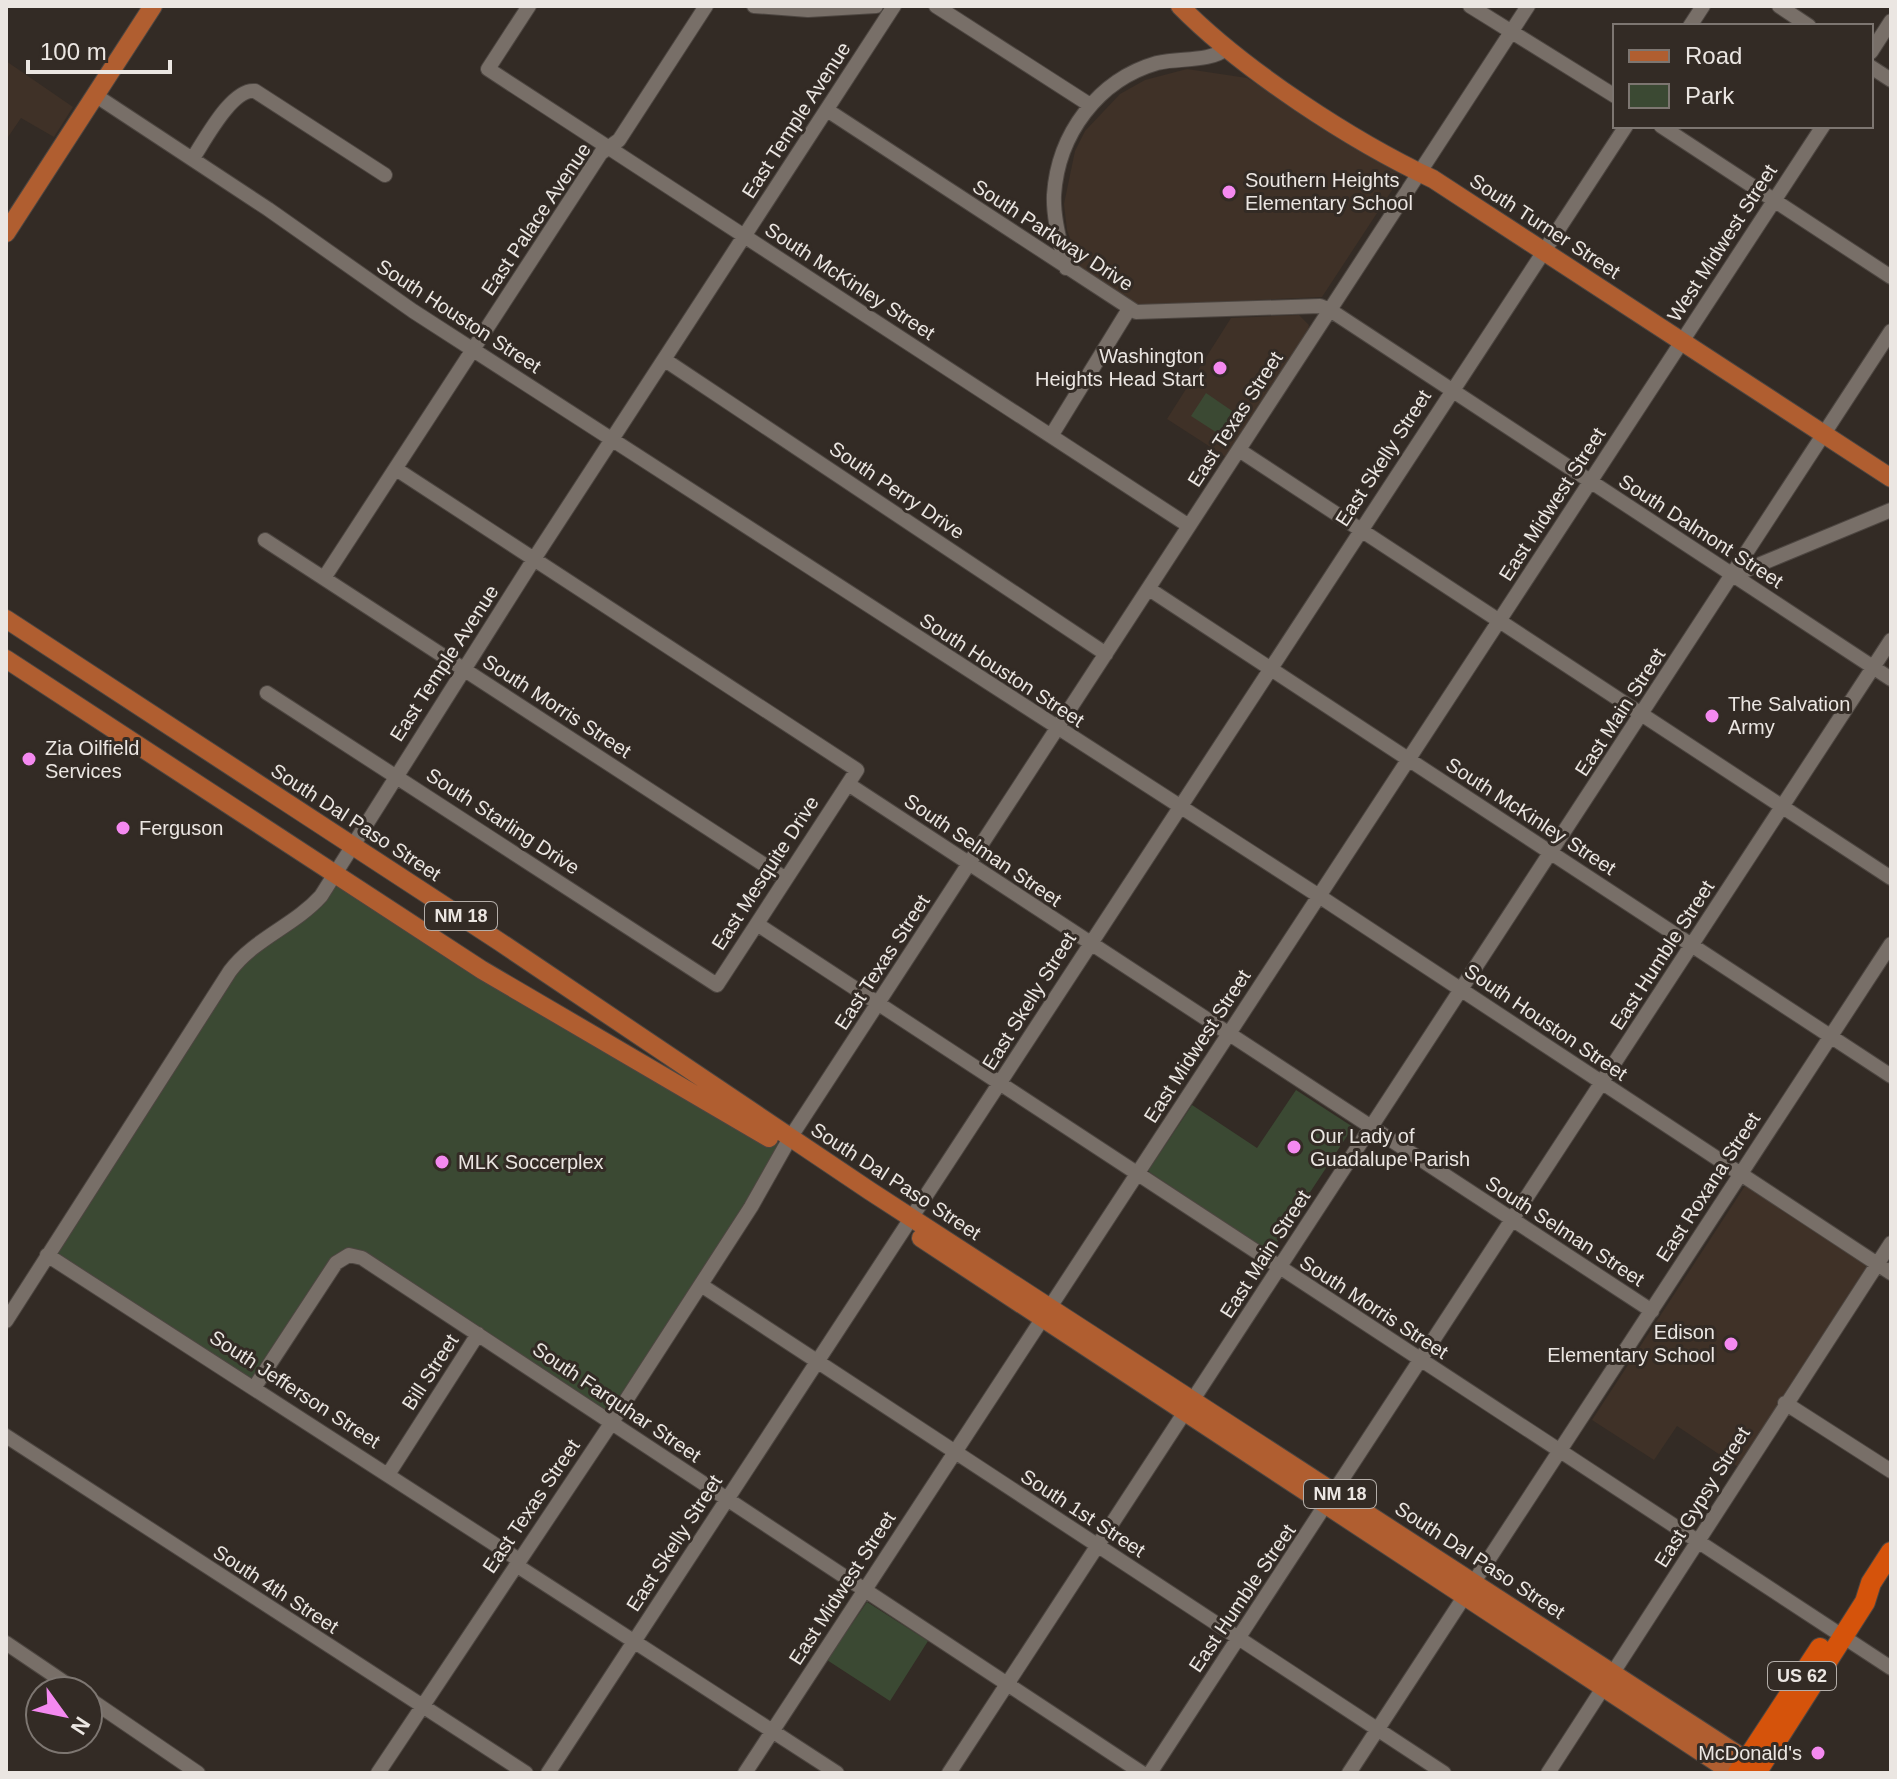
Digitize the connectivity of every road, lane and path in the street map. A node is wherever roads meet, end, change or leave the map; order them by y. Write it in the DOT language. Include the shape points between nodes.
graph roads {
  1 [pos="153,6"];
  2 [pos="529,6"];
  3 [pos="706,6"];
  4 [pos="754,6"];
  5 [pos="876,6"];
  6 [pos="894,6"];
  7 [pos="936,6"];
  8 [pos="1180,6"];
  9 [pos="1470,6"];
  10 [pos="1528,6"];
  11 [pos="1703,6"];
  12 [pos="1779,6"];
  13 [pos="1891,21"];
  14 [pos="1691,24"];
  15 [pos="1806,24"];
  16 [pos="1511,33"];
  17 [pos="1228,48"];
  18 [pos="1873,49"];
  19 [pos="1873,68"];
  20 [pos="1891,80"];
  21 [pos="95,95"];
  22 [pos="1613,95"];
  23 [pos="1090,105"];
  24 [pos="827,110"];
  25 [pos="1625,128"];
  26 [pos="1664,128"];
  27 [pos="1822,128"];
  28 [pos="610,146"];
  29 [pos="193,158"];
  30 [pos="1421,173"];
  31 [pos="385,175"];
  32 [pos="1773,201"];
  33 [pos="6,233"];
  34 [pos="745,236"];
  35 [pos="1545,251"];
  36 [pos="1066,268"];
  37 [pos="1891,277"];
  38 [pos="1129,309"];
  39 [pos="1330,310"];
  40 [pos="1891,331"];
  41 [pos="1682,341"];
  42 [pos="472,350"];
  43 [pos="665,360"];
  44 [pos="1452,389"];
  45 [pos="1823,434"];
  46 [pos="1051,436"];
  47 [pos="613,439"];
  48 [pos="1239,450"];
  49 [pos="396,469"];
  50 [pos="1891,478"];
  51 [pos="1590,483"];
  52 [pos="1891,510"];
  53 [pos="1189,526"];
  54 [pos="1360,529"];
  55 [pos="265,540"];
  56 [pos="534,559"];
  57 [pos="1733,575"];
  58 [pos="324,578"];
  59 [pos="1149,589"];
  60 [pos="6,619"];
  61 [pos="1500,621"];
  62 [pos="1891,640"];
  63 [pos="1106,654"];
  64 [pos="6,659"];
  65 [pos="1873,667"];
  66 [pos="1269,668"];
  67 [pos="464,669"];
  68 [pos="1891,679"];
  69 [pos="267,693"];
  70 [pos="144,710"];
  71 [pos="1642,714"];
  72 [pos="1057,729"];
  73 [pos="126,737"];
  74 [pos="1409,760"];
  75 [pos="396,775"];
  76 [pos="848,784"];
  77 [pos="1179,807"];
  78 [pos="1783,807"];
  79 [pos="351,845"];
  80 [pos="1551,853"];
  81 [pos="970,864"];
  82 [pos="336,873"];
  83 [pos="1891,878"];
  84 [pos="786,879"];
  85 [pos="1319,896"];
  86 [pos="757,924"];
  87 [pos="1089,944"];
  88 [pos="1891,944"];
  89 [pos="1692,946"];
  90 [pos="717,985"];
  91 [pos="1461,990"];
  92 [pos="877,1004"];
  93 [pos="1228,1035"];
  94 [pos="1830,1036"];
  95 [pos="1891,1076"];
  96 [pos="1000,1084"];
  97 [pos="1602,1084"];
  98 [pos="1370,1130"];
  99 [pos="788,1143"];
  100 [pos="1740,1174"];
  101 [pos="1137,1176"];
  102 [pos="1513,1220"];
  103 [pos="909,1223"];
  104 [pos="1891,1243"];
  105 [pos="47,1255"];
  106 [pos="1877,1264"];
  107 [pos="1279,1269"];
  108 [pos="1891,1273"];
  109 [pos="701,1285"];
  110 [pos="1652,1311"];
  111 [pos="1048,1313"];
  112 [pos="6,1321"];
  113 [pos="478,1334"];
  114 [pos="1420,1361"];
  115 [pos="816,1363"];
  116 [pos="254,1388"];
  117 [pos="1785,1403"];
  118 [pos="1189,1405"];
  119 [pos="612,1422"];
  120 [pos="6,1436"];
  121 [pos="1559,1452"];
  122 [pos="954,1454"];
  123 [pos="1891,1471"];
  124 [pos="389,1473"];
  125 [pos="1333,1498"];
  126 [pos="726,1500"];
  127 [pos="1698,1542"];
  128 [pos="1097,1546"];
  129 [pos="1891,1552"];
  130 [pos="517,1562"];
  131 [pos="1471,1590"];
  132 [pos="865,1591"];
  133 [pos="1838,1632"];
  134 [pos="1238,1639"];
  135 [pos="634,1641"];
  136 [pos="6,1643"];
  137 [pos="1891,1668"];
  138 [pos="53,1675"];
  139 [pos="1610,1681"];
  140 [pos="1007,1684"];
  141 [pos="422,1705"];
  142 [pos="104,1709"];
  143 [pos="1377,1730"];
  144 [pos="772,1731"];
  145 [pos="1750,1770"];
  146 [pos="198,1773"];
  147 [pos="378,1773"];
  148 [pos="526,1773"];
  149 [pos="548,1773"];
  150 [pos="745,1773"];
  151 [pos="837,1773"];
  152 [pos="949,1773"];
  153 [pos="1142,1773"];
  154 [pos="1150,1773"];
  155 [pos="1349,1773"];
  156 [pos="1444,1773"];
  157 [pos="1548,1773"];
  1 -- 21 [label="main road"];
  2 -- 28 [label="street, South McKinley Street" via="488,69"];
  3 -- 28 [label="street, East Palace Avenue" via="619,140"];
  4 -- 5 [label="street"];
  6 -- 24 [label="street, East Temple Avenue"];
  7 -- 23 [label="street"];
  8 -- 17 [label="main road, South Turner Street"];
  9 -- 16 [label="street"];
  10 -- 16 [label="street, East Texas Street"];
  11 -- 14 [label="street"];
  12 -- 15 [label="street"];
  13 -- 18 [label="street"];
  16 -- 22 [label="street"];
  16 -- 30 [label="street, East Texas Street"];
  17 -- 23 [label="street" via="1215,57 1139,70"];
  17 -- 30 [label="main road, South Turner Street"];
  19 -- 20 [label="street"];
  21 -- 29 [label="street, South Houston Street"];
  21 -- 33 [label="main road"];
  23 -- 36 [label="street" via="1068,141 1057,174 1054,198"];
  24 -- 34 [label="street, East Temple Avenue"];
  24 -- 36 [label="street, South Parkway Drive"];
  25 -- 35 [label="street, East Skelly Street"];
  26 -- 32 [label="street"];
  27 -- 32 [label="street, West Midwest Street"];
  28 -- 34 [label="street, South McKinley Street"];
  28 -- 42 [label="street, East Palace Avenue"];
  29 -- 31 [label="street" via="235,97 248,90"];
  29 -- 42 [label="street, South Houston Street"];
  30 -- 35 [label="main road, South Turner Street"];
  30 -- 39 [label="street, East Texas Street"];
  32 -- 37 [label="street"];
  32 -- 41 [label="street, West Midwest Street"];
  34 -- 43 [label="street, East Temple Avenue"];
  34 -- 46 [label="street, South McKinley Street"];
  35 -- 41 [label="main road, South Turner Street"];
  35 -- 44 [label="street, East Skelly Street"];
  36 -- 38 [label="street, South Parkway Drive"];
  38 -- 39 [label="street, South Parkway Drive"];
  38 -- 46 [label="street"];
  39 -- 44 [label="street, South Dalmont Street"];
  39 -- 48 [label="street, East Texas Street"];
  40 -- 45 [label="street, East Main Street"];
  41 -- 45 [label="main road, South Turner Street"];
  41 -- 51 [label="street, East Midwest Street"];
  42 -- 47 [label="street, South Houston Street"];
  42 -- 49 [label="street, East Palace Avenue"];
  43 -- 47 [label="street, East Temple Avenue"];
  43 -- 63 [label="street, South Perry Drive"];
  44 -- 51 [label="street, South Dalmont Street"];
  44 -- 54 [label="street, East Skelly Street"];
  45 -- 50 [label="main road, South Turner Street"];
  45 -- 57 [label="street, East Main Street"];
  46 -- 53 [label="street, South McKinley Street"];
  47 -- 56 [label="street, East Temple Avenue"];
  47 -- 72 [label="street, South Houston Street"];
  48 -- 53 [label="street, East Texas Street"];
  48 -- 54 [label="street"];
  49 -- 56 [label="street"];
  49 -- 58 [label="street, East Palace Avenue"];
  51 -- 57 [label="street, South Dalmont Street"];
  51 -- 61 [label="street, East Midwest Street"];
  52 -- 57 [label="street"];
  53 -- 59 [label="street, East Texas Street"];
  54 -- 61 [label="street"];
  54 -- 66 [label="street, East Skelly Street"];
  55 -- 58 [label="street, South Morris Street"];
  56 -- 67 [label="street, East Temple Avenue"];
  56 -- 76 [label="street" via="857,770"];
  57 -- 65 [label="street, South Dalmont Street"];
  57 -- 71 [label="street, East Main Street"];
  58 -- 67 [label="street, South Morris Street"];
  59 -- 63 [label="street, East Texas Street"];
  59 -- 66 [label="street, South McKinley Street"];
  60 -- 70 [label="main road, South Dal Paso Street / NM 18"];
  61 -- 71 [label="street"];
  61 -- 74 [label="street, East Midwest Street"];
  62 -- 65 [label="street, East Humble Street"];
  63 -- 72 [label="street, East Texas Street"];
  64 -- 73 [label="main road, South Dal Paso Street / NM 18"];
  65 -- 68 [label="street, South Dalmont Street"];
  65 -- 78 [label="street, East Humble Street"];
  66 -- 74 [label="street, South McKinley Street"];
  66 -- 77 [label="street, East Skelly Street"];
  67 -- 75 [label="street, East Temple Avenue"];
  67 -- 84 [label="street, South Morris Street"];
  69 -- 75 [label="street, South Starling Drive"];
  70 -- 73 [label="main road"];
  70 -- 79 [label="main road, South Dal Paso Street / NM 18"];
  71 -- 78 [label="street"];
  71 -- 80 [label="street, East Main Street"];
  72 -- 77 [label="street, South Houston Street"];
  72 -- 81 [label="street, East Texas Street"];
  73 -- 82 [label="main road, South Dal Paso Street / NM 18"];
  74 -- 80 [label="street, South McKinley Street"];
  74 -- 85 [label="street, East Midwest Street"];
  75 -- 79 [label="street, East Temple Avenue"];
  75 -- 90 [label="street, South Starling Drive"];
  76 -- 81 [label="street, South Selman Street"];
  76 -- 84 [label="street, East Mesquite Drive"];
  77 -- 85 [label="street, South Houston Street"];
  77 -- 87 [label="street, East Skelly Street"];
  78 -- 83 [label="street"];
  78 -- 89 [label="street, East Humble Street"];
  79 -- 82 [label="street, East Temple Avenue"];
  79 -- 99 [label="main road, South Dal Paso Street / NM 18"];
  80 -- 89 [label="street, South McKinley Street"];
  80 -- 91 [label="street, East Main Street"];
  81 -- 87 [label="street, South Selman Street"];
  81 -- 92 [label="street, East Texas Street"];
  82 -- 99 [label="main road, South Dal Paso Street / NM 18" via="482,970"];
  82 -- 105 [label="street, East Temple Avenue" via="302,917 256,945 235,965"];
  84 -- 86 [label="street, East Mesquite Drive"];
  85 -- 91 [label="street, South Houston Street"];
  85 -- 93 [label="street, East Midwest Street"];
  86 -- 90 [label="street, East Mesquite Drive"];
  86 -- 92 [label="street, South Morris Street"];
  87 -- 93 [label="street, South Selman Street"];
  87 -- 96 [label="street, East Skelly Street"];
  88 -- 94 [label="street, East Roxana Street"];
  89 -- 94 [label="street, South McKinley Street"];
  89 -- 97 [label="street, East Humble Street"];
  91 -- 97 [label="street, South Houston Street"];
  91 -- 98 [label="street, East Main Street"];
  92 -- 96 [label="street, South Morris Street"];
  92 -- 99 [label="street, East Texas Street"];
  93 -- 98 [label="street, South Selman Street"];
  93 -- 101 [label="street, East Midwest Street"];
  94 -- 95 [label="street, South McKinley Street"];
  94 -- 100 [label="street, East Roxana Street"];
  96 -- 101 [label="street, South Morris Street"];
  96 -- 103 [label="street, East Skelly Street"];
  97 -- 100 [label="street, South Houston Street"];
  97 -- 102 [label="street, East Humble Street"];
  98 -- 102 [label="street, South Selman Street"];
  98 -- 107 [label="street, East Main Street"];
  99 -- 103 [label="main road, South Dal Paso Street / NM 18"];
  99 -- 109 [label="street, East Texas Street"];
  100 -- 106 [label="street, South Houston Street"];
  100 -- 110 [label="street, East Roxana Street"];
  101 -- 107 [label="street, South Morris Street"];
  101 -- 111 [label="street, East Midwest Street"];
  102 -- 110 [label="street, South Selman Street"];
  102 -- 114 [label="street, East Humble Street"];
  103 -- 111 [label="main road, South Dal Paso Street / NM 18"];
  103 -- 115 [label="street, East Skelly Street"];
  104 -- 106 [label="street, East Gypsy Street"];
  105 -- 112 [label="street, East Temple Avenue"];
  105 -- 116 [label="street, South Jefferson Street"];
  106 -- 108 [label="street, South Houston Street"];
  106 -- 117 [label="street, East Gypsy Street"];
  107 -- 114 [label="street, South Morris Street"];
  107 -- 118 [label="street, East Main Street"];
  109 -- 115 [label="street, South 1st Street"];
  109 -- 119 [label="street, East Texas Street"];
  110 -- 121 [label="street, East Roxana Street"];
  111 -- 118 [label="main road, South Dal Paso Street / NM 18"];
  111 -- 122 [label="street, East Midwest Street"];
  113 -- 116 [label="street, South Farquhar Street" via="362,1258 349,1255 336,1263"];
  113 -- 119 [label="street, South Farquhar Street"];
  113 -- 124 [label="street, Bill Street"];
  114 -- 121 [label="street, South Morris Street"];
  114 -- 125 [label="street, East Humble Street"];
  115 -- 122 [label="street, South 1st Street"];
  115 -- 126 [label="street, East Skelly Street"];
  116 -- 124 [label="street, South Jefferson Street"];
  117 -- 123 [label="street"];
  117 -- 127 [label="street, East Gypsy Street"];
  118 -- 125 [label="main road, South Dal Paso Street / NM 18"];
  118 -- 128 [label="street, East Main Street"];
  119 -- 126 [label="street, South Farquhar Street"];
  119 -- 130 [label="street, East Texas Street"];
  120 -- 141 [label="street, South 4th Street"];
  121 -- 127 [label="street, South Morris Street"];
  121 -- 131 [label="street, East Roxana Street"];
  122 -- 128 [label="street, South 1st Street"];
  122 -- 132 [label="street, East Midwest Street"];
  124 -- 130 [label="street, South Jefferson Street"];
  125 -- 131 [label="main road, South Dal Paso Street / NM 18"];
  125 -- 134 [label="street, East Humble Street"];
  126 -- 132 [label="street, South Farquhar Street"];
  126 -- 135 [label="street, East Skelly Street"];
  127 -- 133 [label="street, South Morris Street"];
  127 -- 139 [label="street, East Gypsy Street"];
  128 -- 134 [label="street, South 1st Street"];
  128 -- 140 [label="street, East Main Street"];
  129 -- 133 [label="highway, US 62" via="1865,1602"];
  130 -- 135 [label="street, South Jefferson Street"];
  130 -- 141 [label="street, East Texas Street"];
  131 -- 139 [label="main road, South Dal Paso Street / NM 18"];
  131 -- 143 [label="street, East Roxana Street"];
  132 -- 140 [label="street, South Farquhar Street"];
  132 -- 144 [label="street, East Midwest Street"];
  133 -- 137 [label="street, South Morris Street"];
  133 -- 145 [label="highway, US 62"];
  134 -- 143 [label="street, South 1st Street"];
  134 -- 154 [label="street, East Humble Street"];
  135 -- 144 [label="street, South Jefferson Street"];
  135 -- 149 [label="street, East Skelly Street"];
  136 -- 138 [label="street"];
  139 -- 145 [label="main road, South Dal Paso Street / NM 18"];
  139 -- 157 [label="street, East Gypsy Street"];
  140 -- 152 [label="street, East Main Street"];
  140 -- 153 [label="street, South Farquhar Street"];
  141 -- 147 [label="street, East Texas Street"];
  141 -- 148 [label="street, South 4th Street"];
  142 -- 146 [label="street"];
  143 -- 155 [label="street, East Roxana Street"];
  143 -- 156 [label="street, South 1st Street"];
  144 -- 150 [label="street, East Midwest Street"];
  144 -- 151 [label="street, South Jefferson Street"];
}
